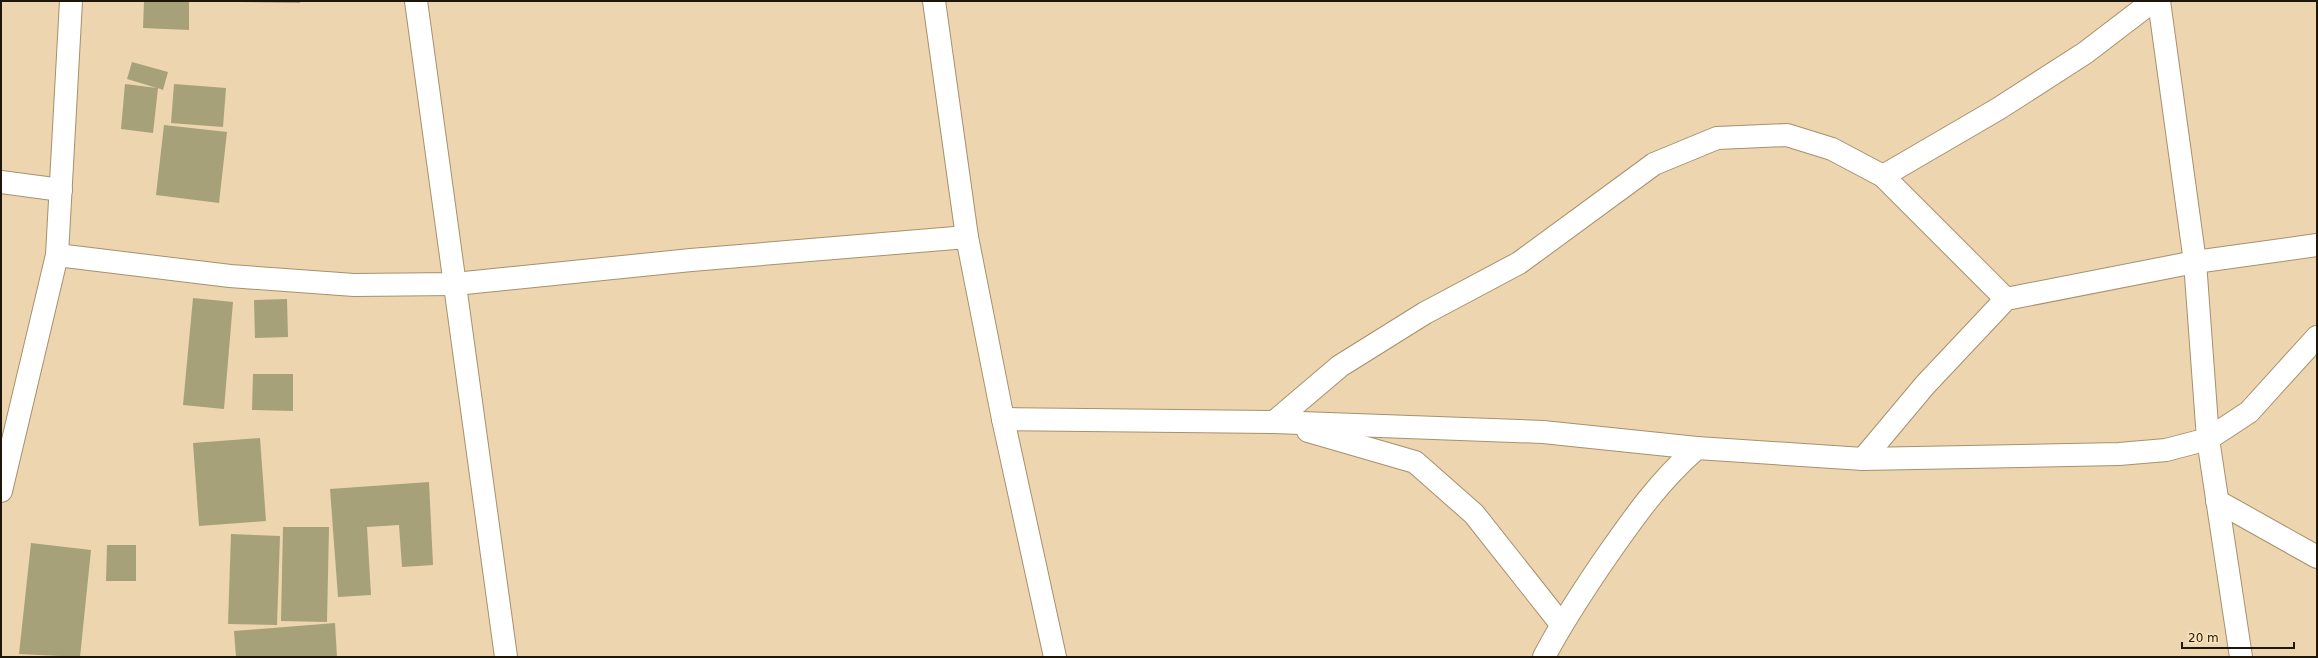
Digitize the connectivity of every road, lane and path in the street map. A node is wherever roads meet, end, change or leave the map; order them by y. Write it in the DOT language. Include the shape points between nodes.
graph roads {
  1 [pos="70,1"];
  2 [pos="416,1"];
  3 [pos="934,1"];
  4 [pos="2153,1"];
  5 [pos="2159,1"];
  6 [pos="1882,176"];
  7 [pos="1,182"];
  8 [pos="61,190"];
  9 [pos="966,238"];
  10 [pos="2317,245"];
  11 [pos="57,255"];
  12 [pos="2195,262"];
  13 [pos="455,284"];
  14 [pos="2006,299"];
  15 [pos="2317,337"];
  16 [pos="1003,419"];
  17 [pos="1274,422"];
  18 [pos="2208,439"];
  19 [pos="1697,448"];
  20 [pos="1863,459"];
  21 [pos="1,491"];
  22 [pos="2217,501"];
  23 [pos="2317,557"];
  24 [pos="1561,624"];
  25 [pos="506,657"];
  26 [pos="1055,657"];
  27 [pos="1544,657"];
  28 [pos="2241,657"];
  1 -- 8 [label="street"];
  2 -- 13 [label="street"];
  3 -- 9 [label="street"];
  4 -- 6 [label="street" via="2085,53"];
  5 -- 12 [label="street"];
  6 -- 14 [label="street"];
  6 -- 17 [label="street" via="1832,149 1787,135 1717,138 1654,164 1519,263 1426,313 1340,366"];
  7 -- 8 [label="street"];
  8 -- 11 [label="street"];
  9 -- 13 [label="street" via="691,260"];
  9 -- 16 [label="street"];
  10 -- 12 [label="street"];
  11 -- 13 [label="street" via="230,276 354,285"];
  11 -- 21 [label="street"];
  12 -- 14 [label="street"];
  12 -- 18 [label="street"];
  13 -- 25 [label="street"];
  14 -- 20 [label="street" via="1925,385"];
  15 -- 18 [label="street" via="2249,412"];
  16 -- 17 [label="street"];
  16 -- 26 [label="street"];
  17 -- 19 [label="street" via="1543,432"];
  17 -- 24 [label="street" via="1415,462 1474,514"];
  18 -- 20 [label="street" via="2166,450 2119,454"];
  18 -- 22 [label="street"];
  19 -- 20 [label="street"];
  19 -- 24 [label="street" via="1670,472 1636,514"];
  22 -- 23 [label="street"];
  22 -- 28 [label="street"];
  24 -- 27 [label="street"];
}
